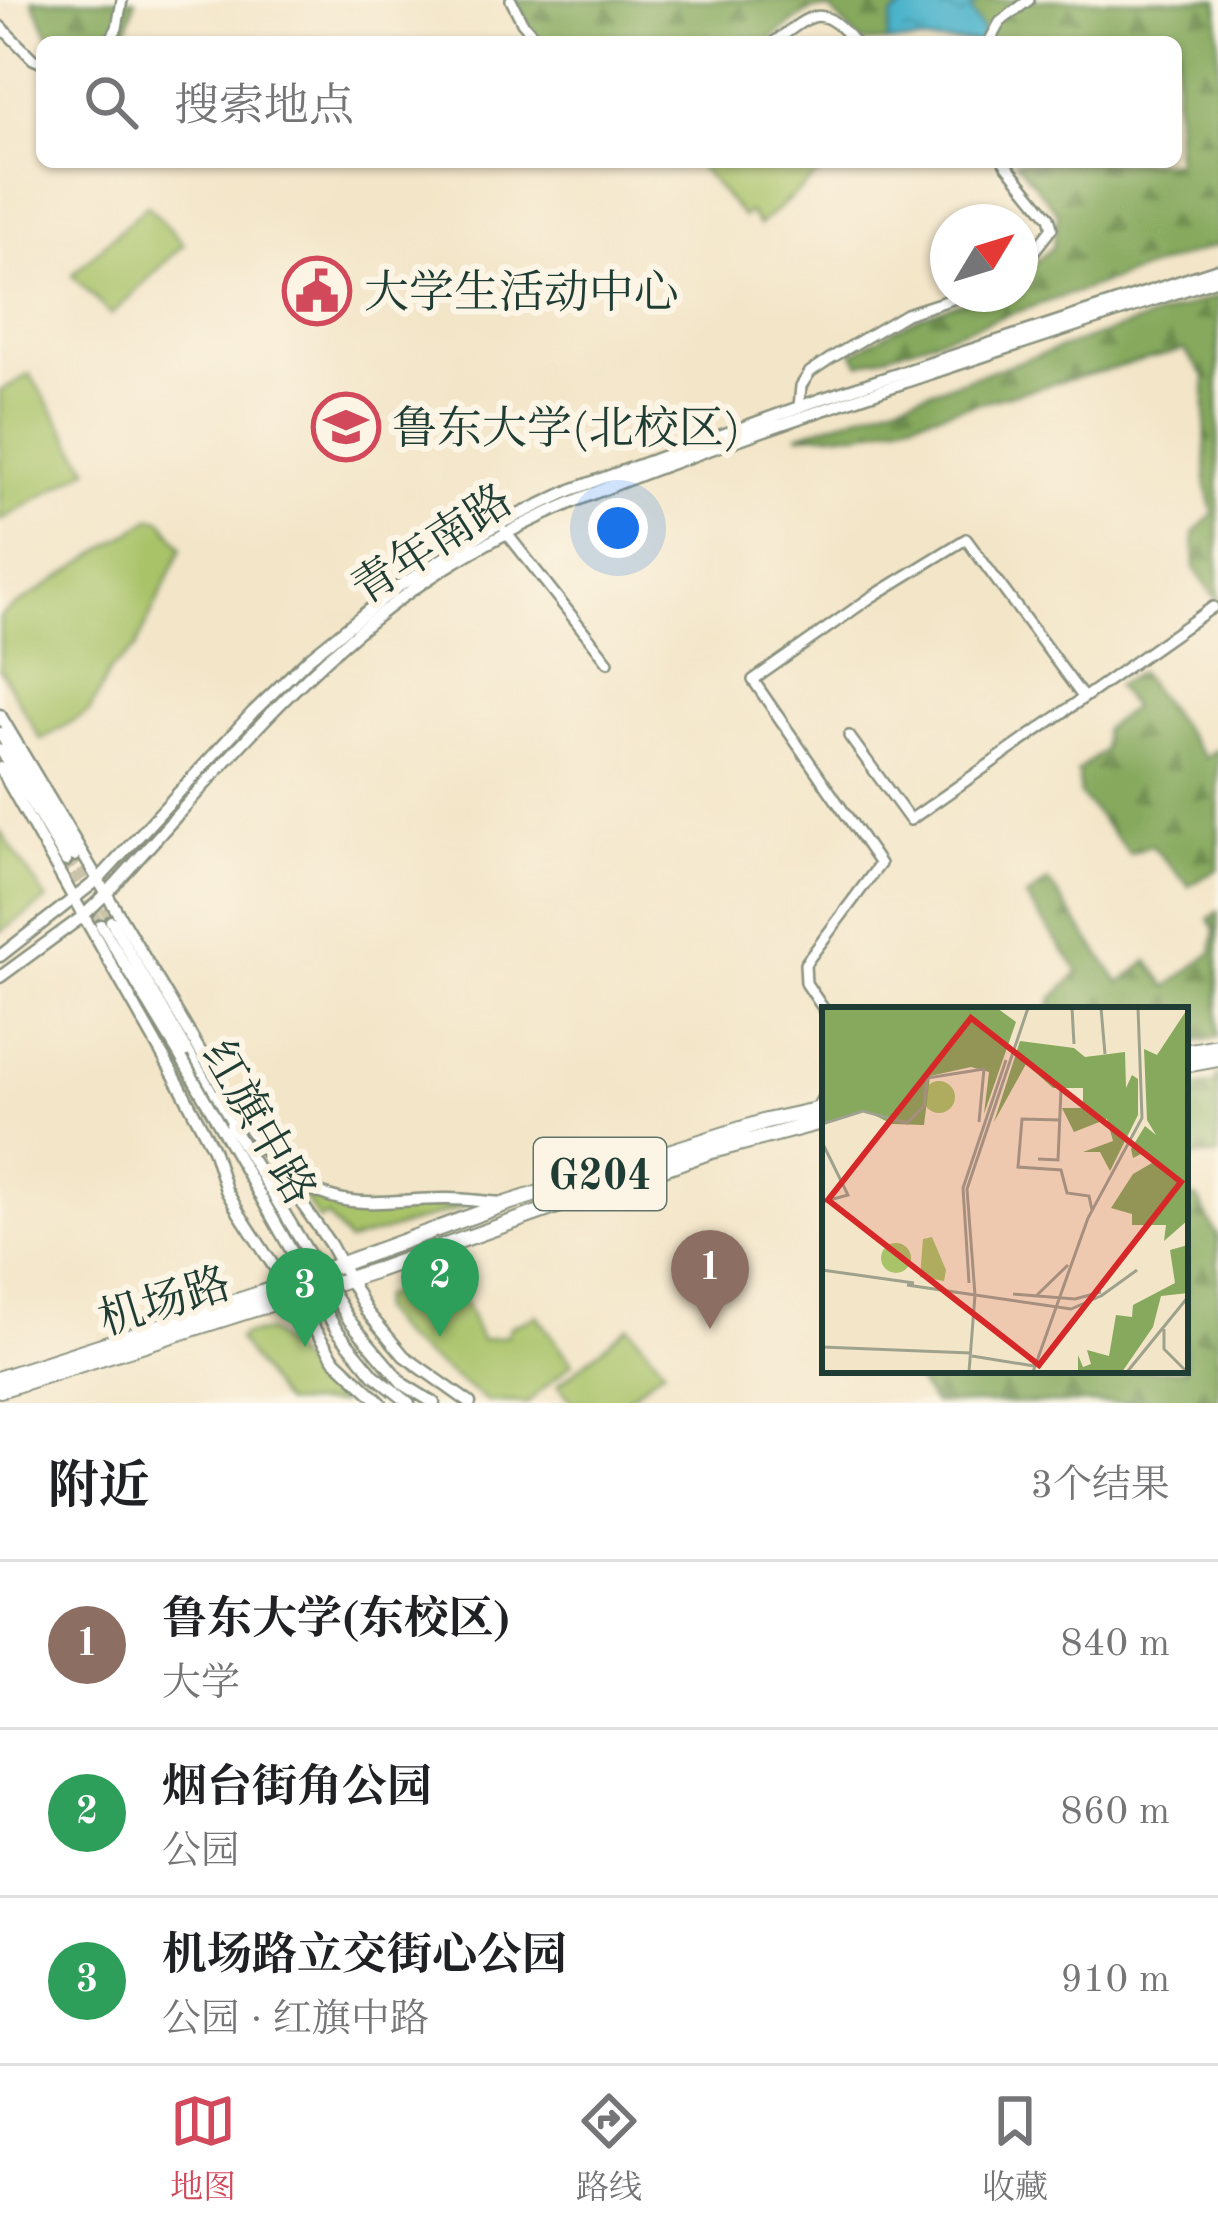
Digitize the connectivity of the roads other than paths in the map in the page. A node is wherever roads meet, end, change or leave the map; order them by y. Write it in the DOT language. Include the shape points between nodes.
graph roads {
  1 [pos="122,0"];
  2 [pos="512,0"];
  3 [pos="1029,0"];
  4 [pos="0,26"];
  5 [pos="112,36"];
  6 [pos="533,36"];
  7 [pos="782,36"];
  8 [pos="848,36"];
  9 [pos="992,36"];
  10 [pos="36,61"];
  11 [pos="1009,168"];
  12 [pos="1038,204"];
  13 [pos="1038,204"];
  14 [pos="1038,246"];
  15 [pos="1218,269"];
  16 [pos="1218,279"];
  17 [pos="930,306"];
  18 [pos="799,407"];
  19 [pos="505,532"];
  20 [pos="1213,607"];
  21 [pos="608,662"];
  22 [pos="1083,697"];
  23 [pos="0,715"];
  24 [pos="0,733"];
  25 [pos="849,736"];
  26 [pos="0,750"];
  27 [pos="0,768"];
  28 [pos="100,878"];
  29 [pos="107,893"];
  30 [pos="73,902"];
  31 [pos="82,916"];
  32 [pos="106,923"];
  33 [pos="0,956"];
  34 [pos="0,977"];
  35 [pos="822,1007"];
  36 [pos="1218,1046"];
  37 [pos="1188,1051"];
  38 [pos="192,1054"];
  39 [pos="1218,1059"];
  40 [pos="1188,1064"];
  41 [pos="820,1116"];
  42 [pos="276,1162"];
  43 [pos="508,1203"];
  44 [pos="345,1270"];
  45 [pos="289,1290"];
  46 [pos="259,1301"];
  47 [pos="0,1378"];
  48 [pos="0,1390"];
  49 [pos="414,1399"];
  50 [pos="381,1403"];
  51 [pos="434,1403"];
  52 [pos="470,1403"];
  1 -- 5 [label="street"];
  2 -- 6 [label="street"];
  3 -- 9 [label="street"];
  4 -- 10 [label="street"];
  7 -- 8 [label="street" via="821,14"];
  11 -- 13 [label="street"];
  12 -- 14 [label="street" via="1052,228"];
  15 -- 18 [label="main road, 青年南路"];
  16 -- 19 [label="main road, 青年南路" via="681,460"];
  17 -- 18 [label="street" via="810,372"];
  18 -- 28 [label="main road, 青年南路" via="529,508 396,588 279,686"];
  19 -- 21 [label="street"];
  19 -- 29 [label="main road, 青年南路" via="402,597 286,694"];
  20 -- 22 [label="street"];
  22 -- 25 [label="street" via="910,820"];
  22 -- 35 [label="street" via="966,539 753,680 880,864 805,964 806,983"];
  23 -- 28 [label="main road"];
  24 -- 26 [label="main road" via="70,859"];
  27 -- 30 [label="main road"];
  28 -- 29 [label="main road"];
  28 -- 30 [label="main road, 青年南路"];
  29 -- 31 [label="main road, 青年南路"];
  29 -- 38 [label="main road" via="187,1031"];
  30 -- 31 [label="main road"];
  30 -- 33 [label="main road, 青年南路"];
  31 -- 34 [label="main road, 青年南路"];
  31 -- 45 [label="main road" via="151,1032 229,1196"];
  32 -- 38 [label="main road, 红旗中路"];
  36 -- 37 [label="highway"];
  38 -- 42 [label="main road"];
  38 -- 49 [label="main road, 红旗中路, bridge" via="356,1331"];
  38 -- 49 [label="main road, 红旗中路, bridge" via="344,1340 374,1375"];
  39 -- 40 [label="highway"];
  41 -- 43 [label="highway, G204" via="766,1120"];
  41 -- 44 [label="highway, G204" via="379,1269"];
  42 -- 43 [label="main road" via="310,1190 348,1203"];
  42 -- 44 [label="main road"];
  43 -- 44 [label="highway, G204"];
  44 -- 45 [label="highway, G204"];
  44 -- 52 [label="main road" via="404,1356"];
  45 -- 46 [label="highway, 机场路 / G204"];
  45 -- 50 [label="main road" via="351,1378"];
  46 -- 47 [label="highway, 机场路 / G204"];
  46 -- 48 [label="highway, 机场路 / G204"];
  49 -- 51 [label="main road, 红旗中路"];
}
